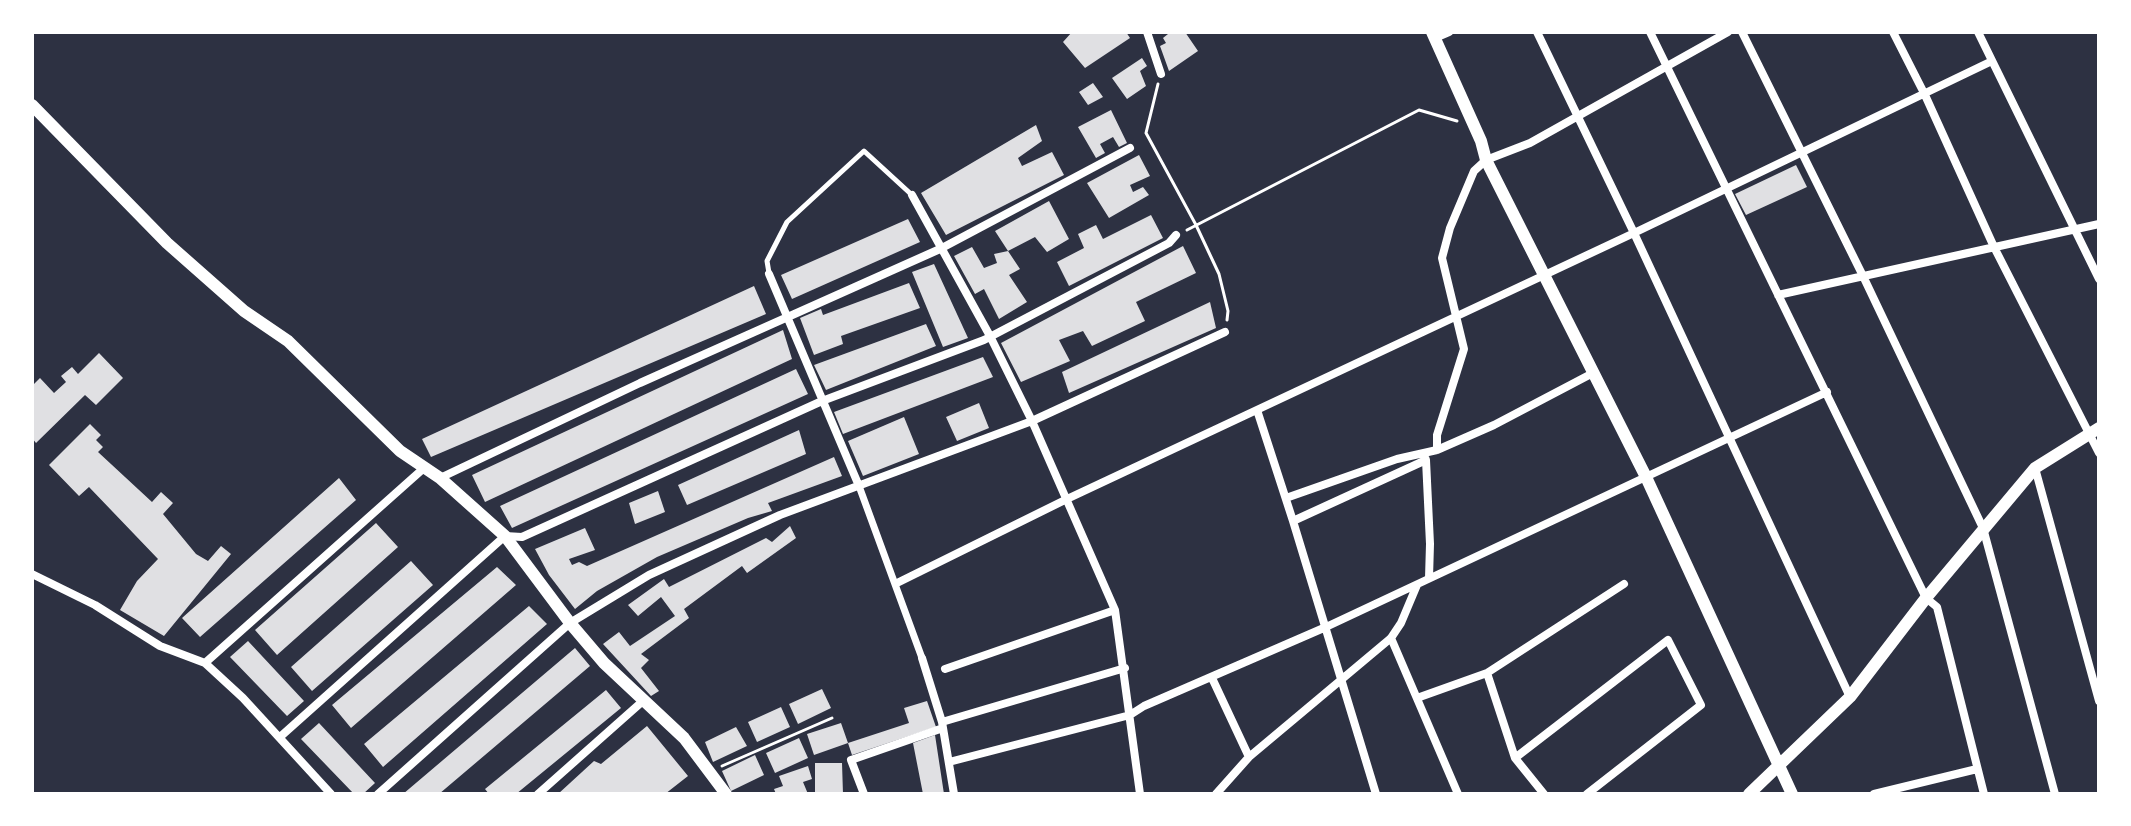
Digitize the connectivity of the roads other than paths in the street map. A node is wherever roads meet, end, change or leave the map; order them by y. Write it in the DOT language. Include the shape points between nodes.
graph roads {
  1 [pos="1147,32"];
  2 [pos="1449,32"];
  3 [pos="1537,32"];
  4 [pos="1650,32"];
  5 [pos="1728,32"];
  6 [pos="1742,32"];
  7 [pos="1893,32"];
  8 [pos="1978,32"];
  9 [pos="1433,35"];
  10 [pos="1992,61"];
  11 [pos="1666,65"];
  12 [pos="1161,74"];
  13 [pos="1925,95"];
  14 [pos="32,105"];
  15 [pos="1578,115"];
  16 [pos="1130,148"];
  17 [pos="1803,153"];
  18 [pos="1486,160"];
  19 [pos="1726,189"];
  20 [pos="912,195"];
  21 [pos="2099,224"];
  22 [pos="2075,229"];
  23 [pos="1634,233"];
  24 [pos="1176,235"];
  25 [pos="1994,247"];
  26 [pos="940,249"];
  27 [pos="769,274"];
  28 [pos="1546,275"];
  29 [pos="1863,276"];
  30 [pos="2099,279"];
  31 [pos="1778,295"];
  32 [pos="1457,316"];
  33 [pos="787,317"];
  34 [pos="1225,332"];
  35 [pos="990,336"];
  36 [pos="1593,373"];
  37 [pos="1827,392"];
  38 [pos="822,401"];
  39 [pos="1257,410"];
  40 [pos="1032,421"];
  41 [pos="2094,431"];
  42 [pos="1731,438"];
  43 [pos="1437,450"];
  44 [pos="2099,453"];
  45 [pos="1425,457"];
  46 [pos="424,468"];
  47 [pos="2035,468"];
  48 [pos="1646,477"];
  49 [pos="440,478"];
  50 [pos="859,486"];
  51 [pos="1286,498"];
  52 [pos="1067,499"];
  53 [pos="1293,521"];
  54 [pos="1983,528"];
  55 [pos="505,536"];
  56 [pos="32,574"];
  57 [pos="1429,578"];
  58 [pos="897,583"];
  59 [pos="1624,584"];
  60 [pos="1417,585"];
  61 [pos="1926,598"];
  62 [pos="1115,610"];
  63 [pos="570,623"];
  64 [pos="1326,627"];
  65 [pos="1391,638"];
  66 [pos="922,658"];
  67 [pos="205,663"];
  68 [pos="1125,668"];
  69 [pos="945,669"];
  70 [pos="1487,673"];
  71 [pos="1212,678"];
  72 [pos="2096,679"];
  73 [pos="1341,680"];
  74 [pos="1850,697"];
  75 [pos="1417,698"];
  76 [pos="644,700"];
  77 [pos="2099,701"];
  78 [pos="1130,715"];
  79 [pos="942,725"];
  80 [pos="280,737"];
  81 [pos="1249,757"];
  82 [pos="1515,758"];
  83 [pos="949,762"];
  84 [pos="1777,767"];
  85 [pos="1977,769"];
  86 [pos="331,794"];
  87 [pos="378,794"];
  88 [pos="538,794"];
  89 [pos="726,794"];
  90 [pos="864,794"];
  91 [pos="954,794"];
  92 [pos="1140,794"];
  93 [pos="1216,794"];
  94 [pos="1376,794"];
  95 [pos="1458,794"];
  96 [pos="1544,794"];
  97 [pos="1587,794"];
  98 [pos="1749,794"];
  99 [pos="1792,794"];
  100 [pos="1874,794"];
  101 [pos="1984,794"];
  102 [pos="2055,794"];
  1 -- 12 [label="street"];
  2 -- 9 [label="street"];
  3 -- 15 [label="street"];
  4 -- 11 [label="street"];
  5 -- 11 [label="street"];
  6 -- 17 [label="street"];
  7 -- 13 [label="street"];
  8 -- 10 [label="street"];
  9 -- 18 [label="street"];
  10 -- 13 [label="street"];
  10 -- 22 [label="street"];
  11 -- 15 [label="street"];
  11 -- 19 [label="street"];
  13 -- 17 [label="street"];
  13 -- 25 [label="street"];
  14 -- 46 [label="street" via="149,227 244,311 288,341 374,427"];
  15 -- 18 [label="street" via="1530,143"];
  15 -- 23 [label="street"];
  16 -- 26 [label="street"];
  17 -- 19 [label="street"];
  17 -- 29 [label="street"];
  18 -- 28 [label="street"];
  18 -- 32 [label="street" via="1474,171 1442,258"];
  19 -- 23 [label="street"];
  19 -- 31 [label="street"];
  20 -- 26 [label="street"];
  20 -- 27 [label="lane" via="864,151 787,222 767,261"];
  21 -- 22 [label="street"];
  22 -- 25 [label="street"];
  22 -- 30 [label="street"];
  23 -- 28 [label="street"];
  23 -- 42 [label="street"];
  24 -- 35 [label="street"];
  25 -- 29 [label="street"];
  25 -- 41 [label="street"];
  26 -- 33 [label="street"];
  26 -- 35 [label="street"];
  27 -- 33 [label="street"];
  28 -- 32 [label="street"];
  28 -- 36 [label="street"];
  29 -- 31 [label="street"];
  29 -- 54 [label="street"];
  31 -- 37 [label="street"];
  32 -- 39 [label="street"];
  32 -- 43 [label="street" via="1464,349"];
  33 -- 38 [label="street"];
  33 -- 49 [label="street"];
  34 -- 40 [label="street"];
  35 -- 38 [label="street"];
  35 -- 40 [label="street"];
  36 -- 43 [label="street"];
  36 -- 48 [label="street"];
  37 -- 42 [label="street"];
  37 -- 61 [label="street"];
  38 -- 50 [label="street"];
  38 -- 55 [label="street" via="522,537"];
  39 -- 51 [label="street"];
  39 -- 52 [label="street"];
  40 -- 50 [label="street"];
  40 -- 52 [label="street"];
  41 -- 44 [label="street"];
  41 -- 47 [label="street"];
  42 -- 48 [label="street"];
  42 -- 74 [label="street"];
  43 -- 45 [label="street"];
  45 -- 51 [label="street" via="1397,459"];
  45 -- 53 [label="street"];
  45 -- 57 [label="street"];
  46 -- 49 [label="street"];
  46 -- 67 [label="street"];
  47 -- 54 [label="street"];
  47 -- 72 [label="street"];
  48 -- 57 [label="street"];
  48 -- 84 [label="street"];
  49 -- 55 [label="street"];
  50 -- 58 [label="street"];
  50 -- 63 [label="street" via="780,515 649,575"];
  51 -- 53 [label="street"];
  52 -- 58 [label="street"];
  52 -- 62 [label="street"];
  53 -- 64 [label="street"];
  54 -- 61 [label="street"];
  54 -- 102 [label="street"];
  55 -- 63 [label="street"];
  55 -- 80 [label="street"];
  56 -- 67 [label="street" via="160,646"];
  57 -- 60 [label="street"];
  58 -- 66 [label="street"];
  59 -- 70 [label="street"];
  60 -- 64 [label="street"];
  60 -- 65 [label="street"];
  61 -- 74 [label="street"];
  61 -- 85 [label="street" via="1937,607"];
  62 -- 68 [label="street"];
  62 -- 69 [label="street"];
  63 -- 76 [label="street"];
  63 -- 87 [label="street"];
  64 -- 71 [label="street"];
  64 -- 73 [label="street"];
  65 -- 73 [label="street"];
  65 -- 75 [label="street"];
  66 -- 79 [label="street"];
  67 -- 80 [label="street"];
  68 -- 78 [label="street"];
  68 -- 79 [label="street"];
  70 -- 75 [label="street"];
  70 -- 82 [label="street"];
  71 -- 78 [label="street"];
  71 -- 81 [label="street"];
  72 -- 77 [label="street"];
  73 -- 81 [label="street"];
  73 -- 94 [label="street"];
  74 -- 84 [label="street"];
  75 -- 95 [label="street"];
  76 -- 88 [label="street"];
  76 -- 89 [label="street" via="684,738"];
  78 -- 83 [label="street"];
  78 -- 92 [label="street"];
  79 -- 83 [label="street"];
  79 -- 90 [label="street" via="851,760"];
  80 -- 86 [label="street"];
  81 -- 93 [label="street"];
  82 -- 96 [label="street"];
  82 -- 97 [label="street" via="1668,640 1701,705"];
  83 -- 91 [label="street"];
  84 -- 98 [label="street"];
  84 -- 99 [label="street"];
  85 -- 100 [label="street"];
  85 -- 101 [label="street"];
}
